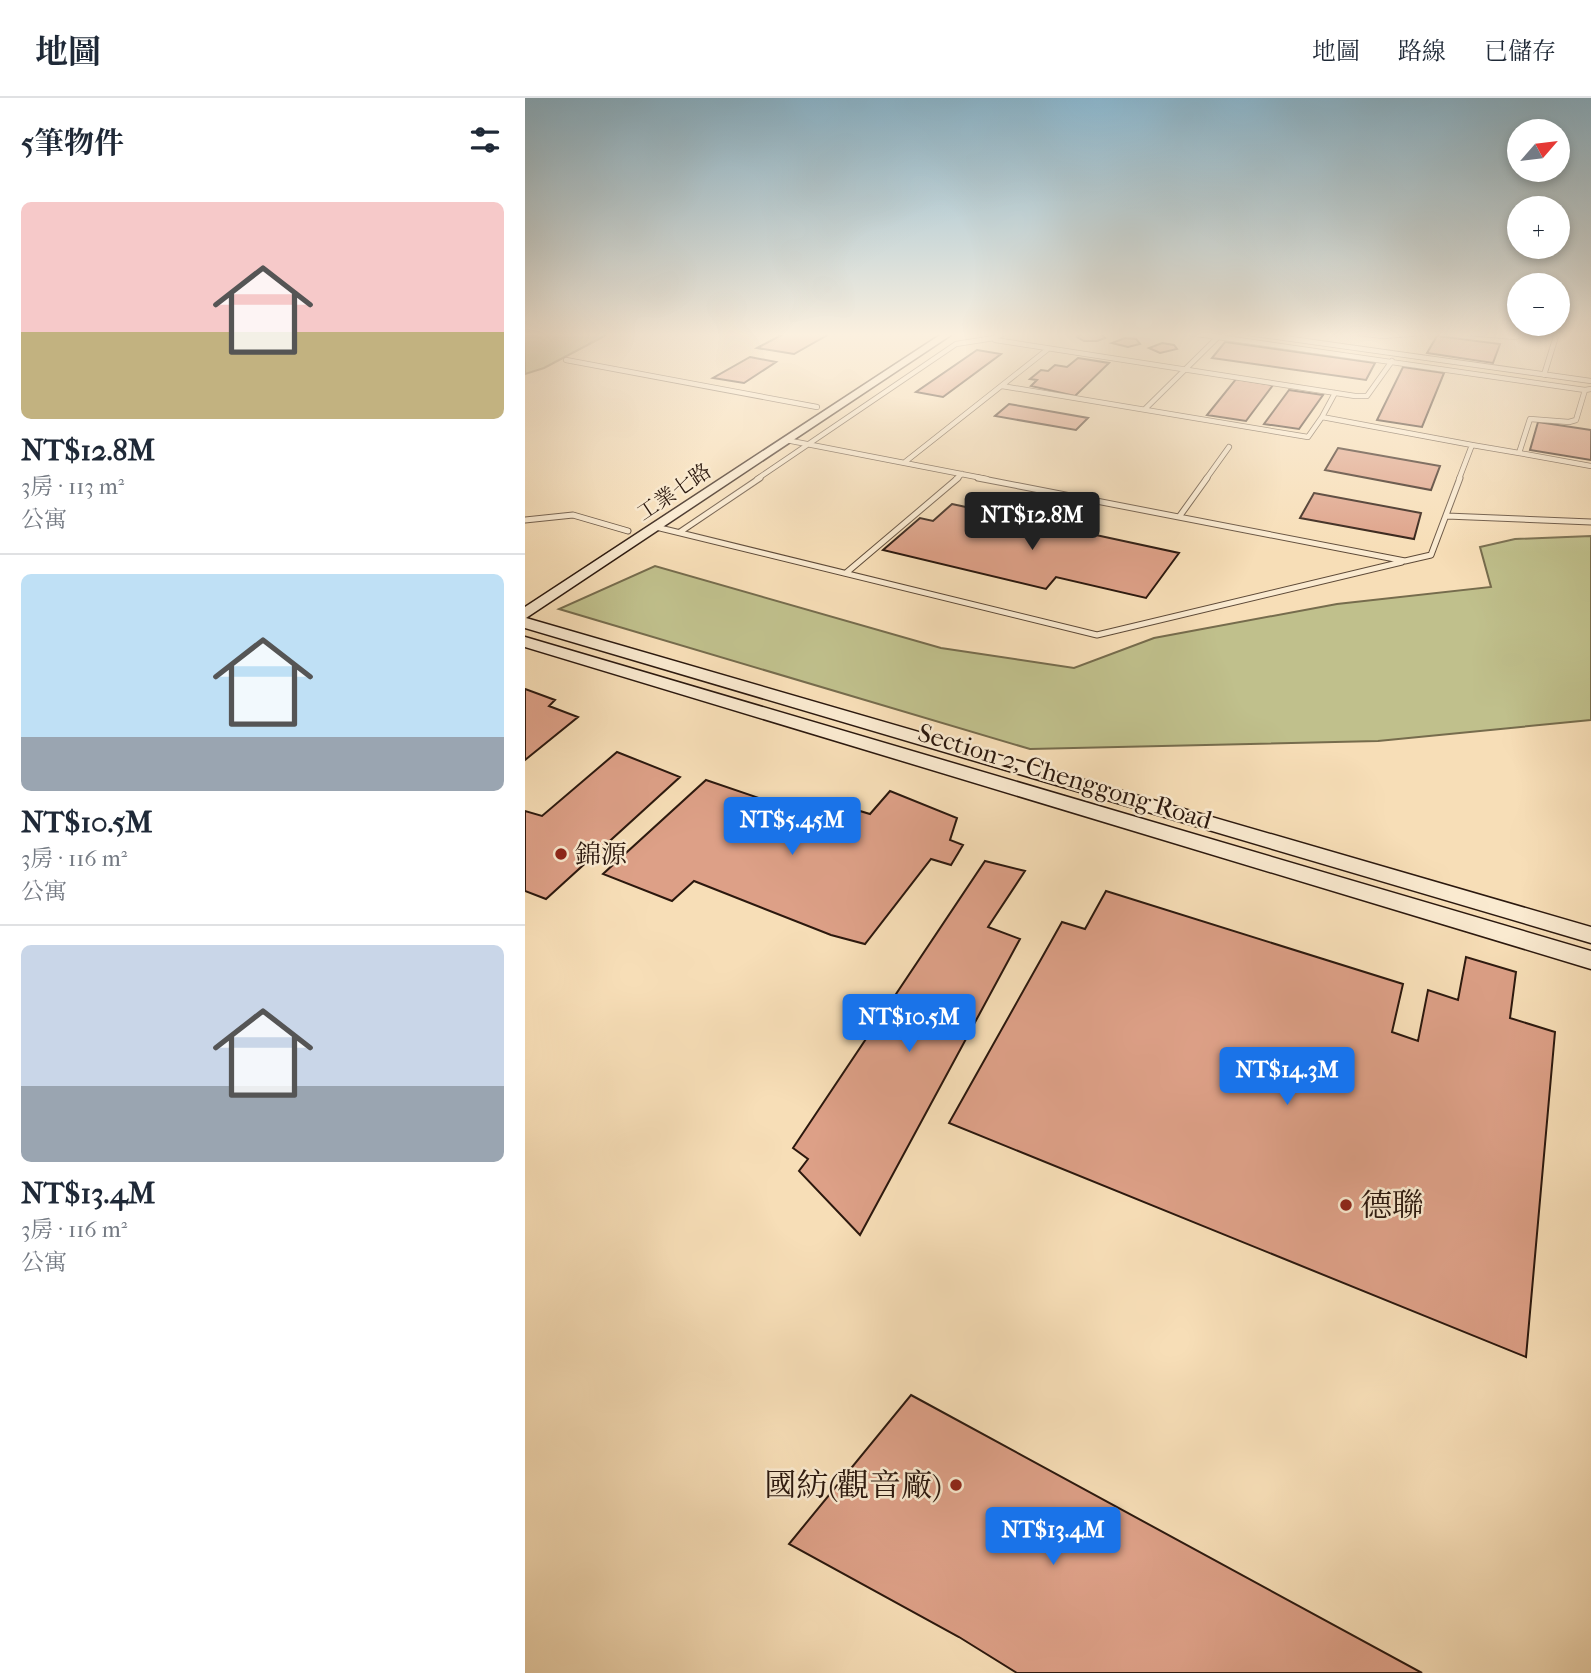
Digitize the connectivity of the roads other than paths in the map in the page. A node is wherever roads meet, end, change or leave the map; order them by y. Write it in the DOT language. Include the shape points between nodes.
graph roads {
  1 [pos="837,406"];
  2 [pos="866,406"];
  3 [pos="976,406"];
  4 [pos="1129,406"];
  5 [pos="1148,406"];
  6 [pos="1328,406"];
  7 [pos="1581,406"];
  8 [pos="817,407"];
  9 [pos="1145,409"];
  10 [pos="1322,417"];
  11 [pos="786,440"];
  12 [pos="812,444"];
  13 [pos="1472,445"];
  14 [pos="1229,447"];
  15 [pos="1519,453"];
  16 [pos="905,463"];
  17 [pos="1591,466"];
  18 [pos="963,474"];
  19 [pos="1179,516"];
  20 [pos="1447,516"];
  21 [pos="525,520"];
  22 [pos="1591,522"];
  23 [pos="656,527"];
  24 [pos="628,531"];
  25 [pos="680,532"];
  26 [pos="1405,561"];
  27 [pos="846,573"];
  28 [pos="525,599"];
  29 [pos="525,614"];
  30 [pos="525,623"];
  31 [pos="525,642"];
  32 [pos="1591,936"];
  33 [pos="1591,960"];
  1 -- 11 [label="street, 工業七路"];
  2 -- 12 [label="lane"];
  3 -- 16 [label="lane"];
  4 -- 9 [label="lane"];
  5 -- 9 [label="lane"];
  6 -- 10 [label="lane"];
  7 -- 15 [label="lane" via="1576,420 1569,422 1530,419"];
  8 -- 24 [label="street, 工業七路"];
  9 -- 10 [label="lane" via="1308,437"];
  10 -- 13 [label="lane"];
  11 -- 12 [label="lane"];
  11 -- 23 [label="street, 工業七路"];
  12 -- 16 [label="lane"];
  12 -- 25 [label="lane"];
  13 -- 15 [label="lane"];
  13 -- 20 [label="lane"];
  14 -- 19 [label="lane"];
  15 -- 17 [label="lane"];
  16 -- 18 [label="lane"];
  18 -- 19 [label="lane"];
  18 -- 27 [label="lane"];
  19 -- 26 [label="lane"];
  20 -- 22 [label="lane"];
  20 -- 26 [label="lane" via="1431,555"];
  21 -- 24 [label="lane" via="573,515"];
  23 -- 25 [label="lane"];
  23 -- 29 [label="street, 工業七路"];
  24 -- 28 [label="street, 工業七路"];
  25 -- 27 [label="lane"];
  26 -- 27 [label="lane" via="1097,635"];
  30 -- 32 [label="street, Section 2, Chenggong Road"];
  31 -- 33 [label="street, Section 2, Chenggong Road"];
}
